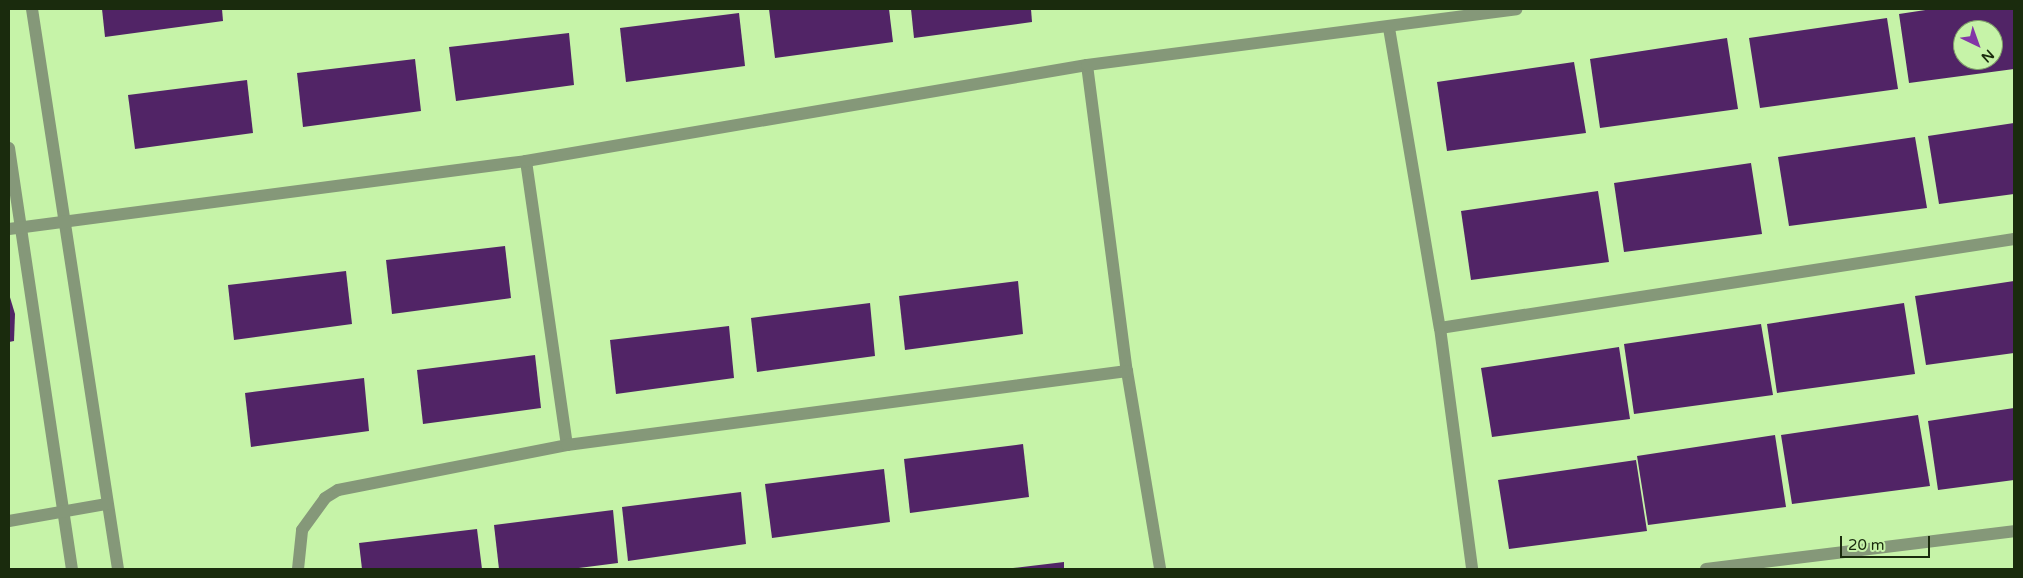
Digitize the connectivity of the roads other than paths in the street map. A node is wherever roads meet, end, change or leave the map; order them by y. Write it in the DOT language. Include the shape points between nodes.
graph roads {
  1 [pos="32,9"];
  2 [pos="1516,9"];
  3 [pos="1389,28"];
  4 [pos="1088,65"];
  5 [pos="9,148"];
  6 [pos="526,161"];
  7 [pos="66,222"];
  8 [pos="22,227"];
  9 [pos="9,229"];
  10 [pos="2014,240"];
  11 [pos="1440,328"];
  12 [pos="1127,371"];
  13 [pos="567,445"];
  14 [pos="106,504"];
  15 [pos="64,512"];
  16 [pos="9,521"];
  17 [pos="2014,530"];
  18 [pos="1771,565"];
  19 [pos="72,569"];
  20 [pos="118,569"];
  21 [pos="298,569"];
  22 [pos="1160,569"];
  23 [pos="1472,569"];
  24 [pos="1706,569"];
  1 -- 7 [label="street"];
  2 -- 3 [label="street"];
  3 -- 4 [label="street"];
  3 -- 11 [label="street"];
  4 -- 6 [label="street"];
  4 -- 12 [label="street"];
  5 -- 8 [label="street"];
  6 -- 7 [label="street"];
  6 -- 13 [label="street"];
  7 -- 8 [label="street"];
  7 -- 14 [label="street"];
  8 -- 9 [label="street"];
  8 -- 15 [label="street"];
  10 -- 11 [label="street"];
  11 -- 23 [label="street"];
  12 -- 13 [label="street"];
  12 -- 22 [label="street"];
  13 -- 21 [label="street" via="338,490 325,498 302,530"];
  14 -- 15 [label="street"];
  14 -- 20 [label="street"];
  15 -- 16 [label="street"];
  15 -- 19 [label="street"];
  17 -- 18 [label="street"];
  18 -- 24 [label="street"];
}
